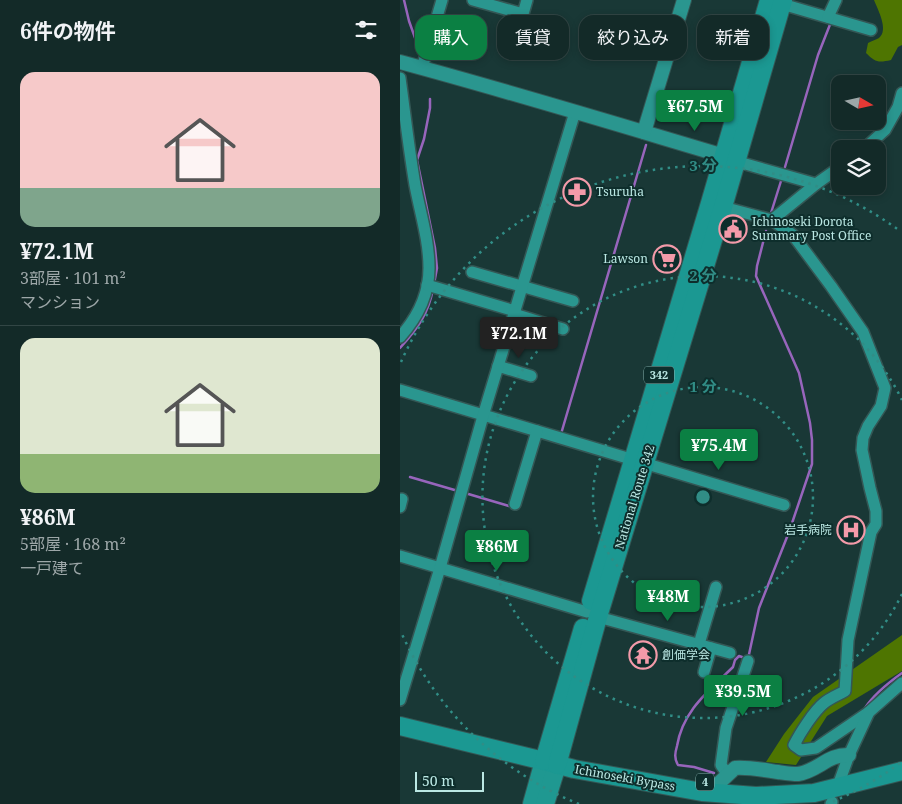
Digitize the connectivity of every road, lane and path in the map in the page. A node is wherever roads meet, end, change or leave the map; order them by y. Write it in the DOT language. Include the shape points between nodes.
graph roads {
  1 [pos="442,0"];
  2 [pos="473,0"];
  3 [pos="527,0"];
  4 [pos="684,0"];
  5 [pos="836,0"];
  6 [pos="778,1"];
  7 [pos="828,17"];
  8 [pos="871,30"];
  9 [pos="400,62"];
  10 [pos="422,68"];
  11 [pos="400,78"];
  12 [pos="902,93"];
  13 [pos="575,112"];
  14 [pos="644,132"];
  15 [pos="874,140"];
  16 [pos="404,143"];
  17 [pos="730,159"];
  18 [pos="831,173"];
  19 [pos="816,184"];
  20 [pos="723,207"];
  21 [pos="772,220"];
  22 [pos="472,272"];
  23 [pos="427,285"];
  24 [pos="522,287"];
  25 [pos="573,301"];
  26 [pos="515,313"];
  27 [pos="563,329"];
  28 [pos="400,337"];
  29 [pos="498,366"];
  30 [pos="531,376"];
  31 [pos="400,390"];
  32 [pos="483,416"];
  33 [pos="537,431"];
  34 [pos="640,461"];
  35 [pos="515,504"];
  36 [pos="784,505"];
  37 [pos="400,556"];
  38 [pos="440,568"];
  39 [pos="716,587"];
  40 [pos="593,615"];
  41 [pos="699,644"];
  42 [pos="711,648"];
  43 [pos="730,653"];
  44 [pos="748,662"];
  45 [pos="704,672"];
  46 [pos="902,683"];
  47 [pos="400,700"];
  48 [pos="869,712"];
  49 [pos="400,714"];
  50 [pos="400,726"];
  51 [pos="849,754"];
  52 [pos="552,757"];
  53 [pos="902,772"];
  54 [pos="847,782"];
  55 [pos="712,788"];
  56 [pos="532,804"];
  57 [pos="545,804"];
  1 -- 10 [label="street"];
  2 -- 3 [label="street" via="522,14"];
  4 -- 14 [label="street"];
  5 -- 7 [label="street"];
  6 -- 7 [label="street"];
  6 -- 17 [label="highway, National Route 342 / 342"];
  7 -- 8 [label="street"];
  9 -- 10 [label="street"];
  10 -- 13 [label="street"];
  11 -- 16 [label="street"];
  12 -- 15 [label="street" via="885,130"];
  13 -- 14 [label="street"];
  13 -- 24 [label="street"];
  14 -- 17 [label="street"];
  16 -- 23 [label="street" via="427,247"];
  17 -- 19 [label="street"];
  17 -- 20 [label="highway, National Route 342 / 342"];
  17 -- 34 [label="highway, National Route 342 / 342"];
  18 -- 19 [label="street"];
  19 -- 21 [label="street"];
  20 -- 21 [label="street"];
  20 -- 34 [label="highway, National Route 342 / 342"];
  21 -- 48 [label="street" via="793,235 863,332 885,388 881,406 863,438 862,450 876,524 871,532 848,640 845,691 819,708 794,746 801,750 816,748"];
  22 -- 24 [label="street"];
  23 -- 26 [label="street"];
  23 -- 28 [label="street" via="422,303"];
  24 -- 25 [label="street"];
  24 -- 26 [label="street"];
  26 -- 27 [label="street"];
  26 -- 29 [label="street"];
  29 -- 30 [label="street"];
  29 -- 32 [label="street"];
  31 -- 32 [label="street"];
  32 -- 33 [label="street"];
  32 -- 38 [label="street"];
  33 -- 34 [label="street"];
  33 -- 35 [label="street"];
  34 -- 36 [label="street"];
  34 -- 40 [label="highway, National Route 342 / 342"];
  37 -- 38 [label="street"];
  38 -- 40 [label="street"];
  38 -- 47 [label="street"];
  39 -- 41 [label="street"];
  40 -- 41 [label="street"];
  40 -- 52 [label="highway, National Route 342 / 342"];
  41 -- 42 [label="street"];
  42 -- 43 [label="street"];
  42 -- 45 [label="street"];
  44 -- 55 [label="street" via="726,728 721,765"];
  46 -- 48 [label="street"];
  48 -- 51 [label="street"];
  49 -- 52 [label="highway, Ichinoseki Bypass / 4"];
  50 -- 52 [label="highway, Ichinoseki Bypass / 4"];
  51 -- 54 [label="street"];
  51 -- 55 [label="street" via="832,757 799,774 735,768"];
  52 -- 55 [label="highway, Ichinoseki Bypass / 4" via="574,769"];
  52 -- 56 [label="main road"];
  52 -- 57 [label="main road"];
  53 -- 54 [label="highway, Ichinoseki Bypass / 4"];
  54 -- 55 [label="highway, Ichinoseki Bypass / 4" via="814,793 772,796"];
}
